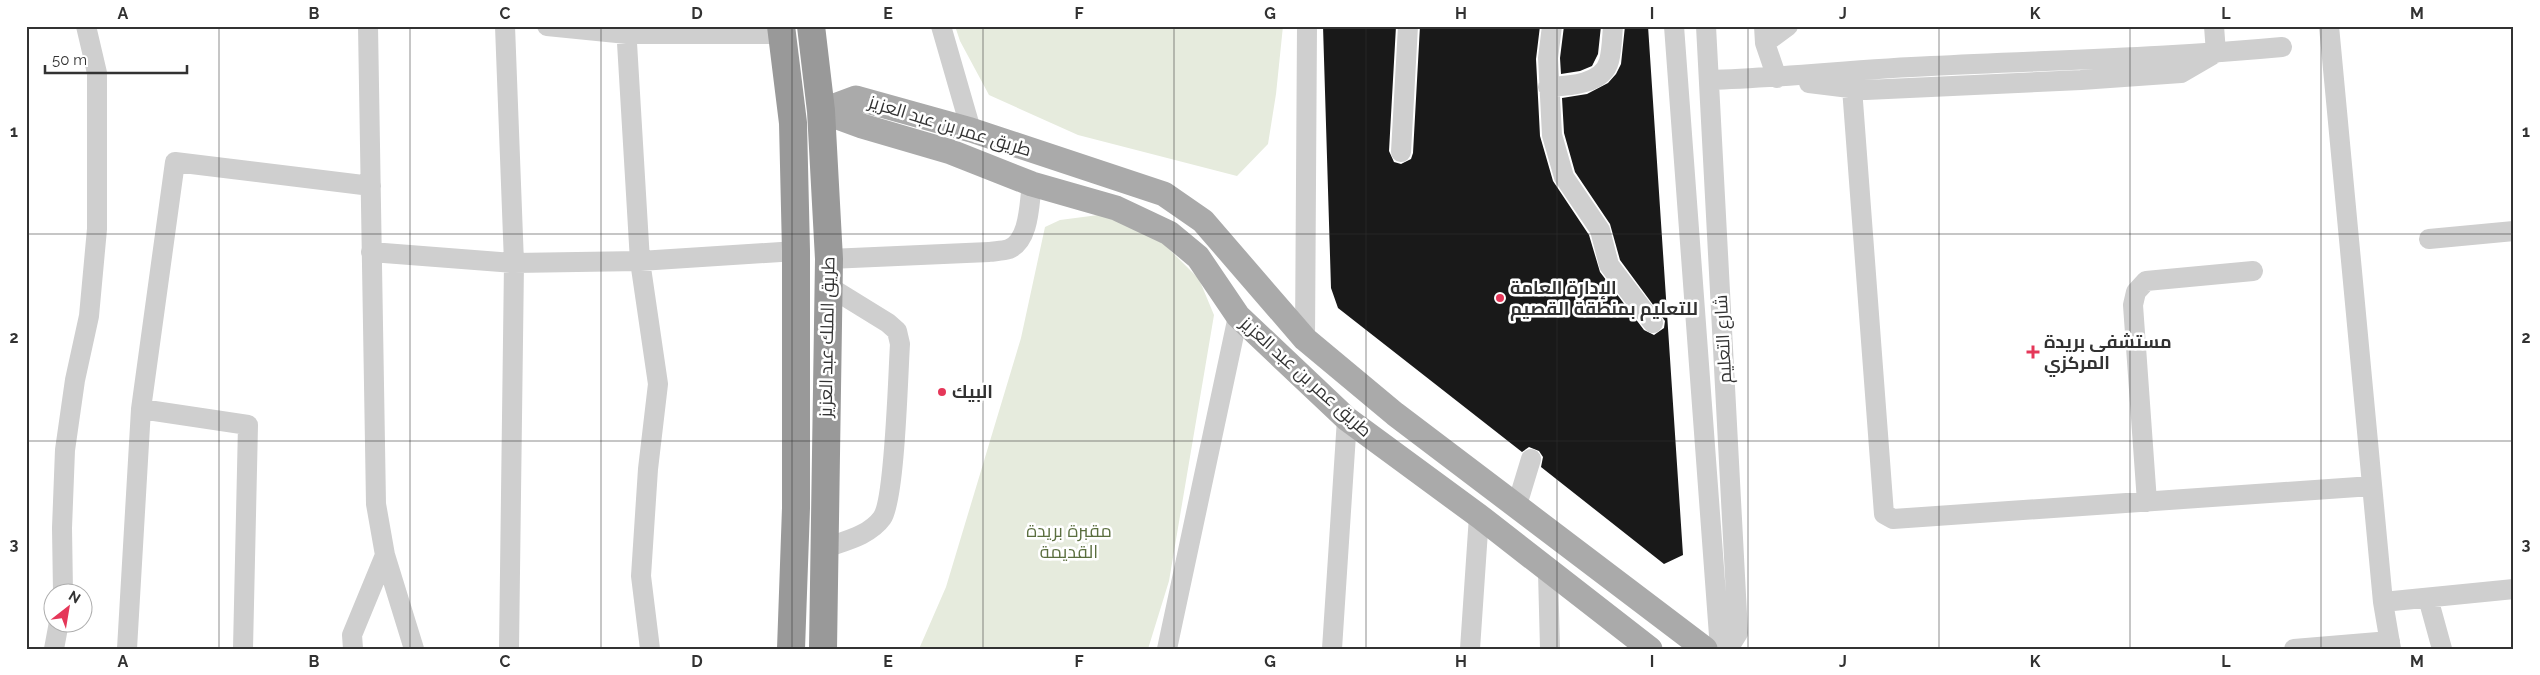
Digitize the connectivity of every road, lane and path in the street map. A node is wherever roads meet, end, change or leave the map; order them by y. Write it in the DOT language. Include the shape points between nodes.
graph roads {
  1 [pos="86,26"];
  2 [pos="368,26"];
  3 [pos="505,26"];
  4 [pos="546,26"];
  5 [pos="811,26"];
  6 [pos="941,26"];
  7 [pos="1307,26"];
  8 [pos="1408,26"];
  9 [pos="1552,26"];
  10 [pos="1613,26"];
  11 [pos="1674,26"];
  12 [pos="1706,26"];
  13 [pos="1788,26"];
  14 [pos="2214,26"];
  15 [pos="2329,26"];
  16 [pos="626,30"];
  17 [pos="782,30"];
  18 [pos="1765,35"];
  19 [pos="2282,47"];
  20 [pos="2216,53"];
  21 [pos="2081,59"];
  22 [pos="1959,64"];
  23 [pos="1863,69"];
  24 [pos="1777,78"];
  25 [pos="1709,80"];
  26 [pos="2081,80"];
  27 [pos="1958,86"];
  28 [pos="1548,87"];
  29 [pos="1859,89"];
  30 [pos="821,111"];
  31 [pos="971,130"];
  32 [pos="1401,152"];
  33 [pos="1032,184"];
  34 [pos="371,186"];
  35 [pos="2514,231"];
  36 [pos="2429,239"];
  37 [pos="796,250"];
  38 [pos="372,252"];
  39 [pos="829,259"];
  40 [pos="640,261"];
  41 [pos="514,263"];
  42 [pos="2253,271"];
  43 [pos="828,286"];
  44 [pos="1238,316"];
  45 [pos="1653,323"];
  46 [pos="1305,339"];
  47 [pos="141,408"];
  48 [pos="1347,419"];
  49 [pos="1531,459"];
  50 [pos="2372,486"];
  51 [pos="2147,502"];
  52 [pos="1517,504"];
  53 [pos="1479,516"];
  54 [pos="825,548"];
  55 [pos="385,555"];
  56 [pos="1548,572"];
  57 [pos="63,582"];
  58 [pos="2514,589"];
  59 [pos="2428,598"];
  60 [pos="2383,602"];
  61 [pos="57,632"];
  62 [pos="2391,645"];
  63 [pos="54,649"];
  64 [pos="127,649"];
  65 [pos="244,649"];
  66 [pos="353,649"];
  67 [pos="414,649"];
  68 [pos="509,649"];
  69 [pos="650,649"];
  70 [pos="791,649"];
  71 [pos="823,649"];
  72 [pos="1167,649"];
  73 [pos="1332,649"];
  74 [pos="1470,649"];
  75 [pos="1550,649"];
  76 [pos="1650,649"];
  77 [pos="1705,649"];
  78 [pos="1720,649"];
  79 [pos="1728,649"];
  80 [pos="2294,649"];
  81 [pos="2442,649"];
  1 -- 57 [label="street" via="97,73 96,229 89,316 65,450"];
  2 -- 34 [label="street"];
  3 -- 41 [label="street"];
  4 -- 16 [label="street"];
  5 -- 30 [label="highway, طريق الملك عبد العزيز"];
  6 -- 31 [label="street"];
  7 -- 46 [label="street"];
  8 -- 32 [label="street"];
  9 -- 28 [label="street"];
  10 -- 28 [label="street" via="1609,63 1600,74 1587,82"];
  11 -- 78 [label="street, شارع التعليم"];
  12 -- 25 [label="street, شارع التعليم"];
  13 -- 18 [label="street"];
  14 -- 20 [label="street"];
  15 -- 50 [label="street"];
  16 -- 17 [label="street"];
  16 -- 40 [label="street"];
  17 -- 37 [label="highway, طريق الملك عبد العزيز" via="793,123"];
  18 -- 24 [label="street"];
  19 -- 20 [label="street"];
  20 -- 21 [label="street"];
  20 -- 26 [label="street" via="2181,73"];
  21 -- 22 [label="street"];
  21 -- 26 [label="street"];
  22 -- 23 [label="street"];
  22 -- 27 [label="street"];
  23 -- 24 [label="street"];
  23 -- 29 [label="street"];
  24 -- 25 [label="street"];
  24 -- 29 [label="street"];
  25 -- 79 [label="street, شارع التعليم" via="1738,633"];
  26 -- 27 [label="street"];
  27 -- 29 [label="street"];
  28 -- 45 [label="street" via="1552,135 1564,177 1600,230 1610,265"];
  29 -- 51 [label="street" via="1884,514 1892,519"];
  30 -- 31 [label="main road, طريق عمر بن عبد العزيز" via="856,98"];
  30 -- 33 [label="main road, طريق عمر بن عبد العزيز" via="951,152"];
  30 -- 39 [label="highway, طريق الملك عبد العزيز"];
  31 -- 46 [label="main road, طريق عمر بن عبد العزيز" via="1164,194 1203,221"];
  33 -- 39 [label="street" via="1027,222 1018,242 1009,249"];
  33 -- 44 [label="main road, طريق عمر بن عبد العزيز" via="1116,208 1169,233 1198,258"];
  34 -- 38 [label="street"];
  34 -- 47 [label="street" via="175,162"];
  35 -- 36 [label="street"];
  37 -- 40 [label="street"];
  37 -- 70 [label="highway, طريق الملك عبد العزيز" via="796,508"];
  38 -- 41 [label="street"];
  38 -- 55 [label="street" via="376,504"];
  39 -- 43 [label="highway, طريق الملك عبد العزيز"];
  40 -- 41 [label="street"];
  40 -- 69 [label="street" via="658,384 641,576"];
  41 -- 68 [label="street"];
  42 -- 51 [label="street" via="2146,280 2136,292 2133,304"];
  43 -- 54 [label="highway, طريق الملك عبد العزيز"];
  43 -- 54 [label="street" via="897,330 900,344 889,494 882,518 866,532"];
  44 -- 48 [label="main road, طريق عمر بن عبد العزيز"];
  44 -- 72 [label="street"];
  46 -- 52 [label="main road, طريق عمر بن عبد العزيز" via="1395,414"];
  47 -- 64 [label="street"];
  47 -- 65 [label="street" via="248,425"];
  48 -- 53 [label="main road, طريق عمر بن عبد العزيز"];
  48 -- 73 [label="street"];
  49 -- 52 [label="street"];
  50 -- 51 [label="street"];
  50 -- 60 [label="street"];
  52 -- 77 [label="main road, طريق عمر بن عبد العزيز"];
  53 -- 56 [label="main road, طريق عمر بن عبد العزيز"];
  53 -- 74 [label="street"];
  54 -- 71 [label="highway, طريق الملك عبد العزيز"];
  55 -- 66 [label="street" via="352,635"];
  55 -- 67 [label="street"];
  56 -- 75 [label="street"];
  56 -- 76 [label="main road, طريق عمر بن عبد العزيز"];
  58 -- 59 [label="street"];
  59 -- 60 [label="street"];
  59 -- 81 [label="street"];
  60 -- 62 [label="street"];
  61 -- 63 [label="street"];
  62 -- 80 [label="street"];
}
